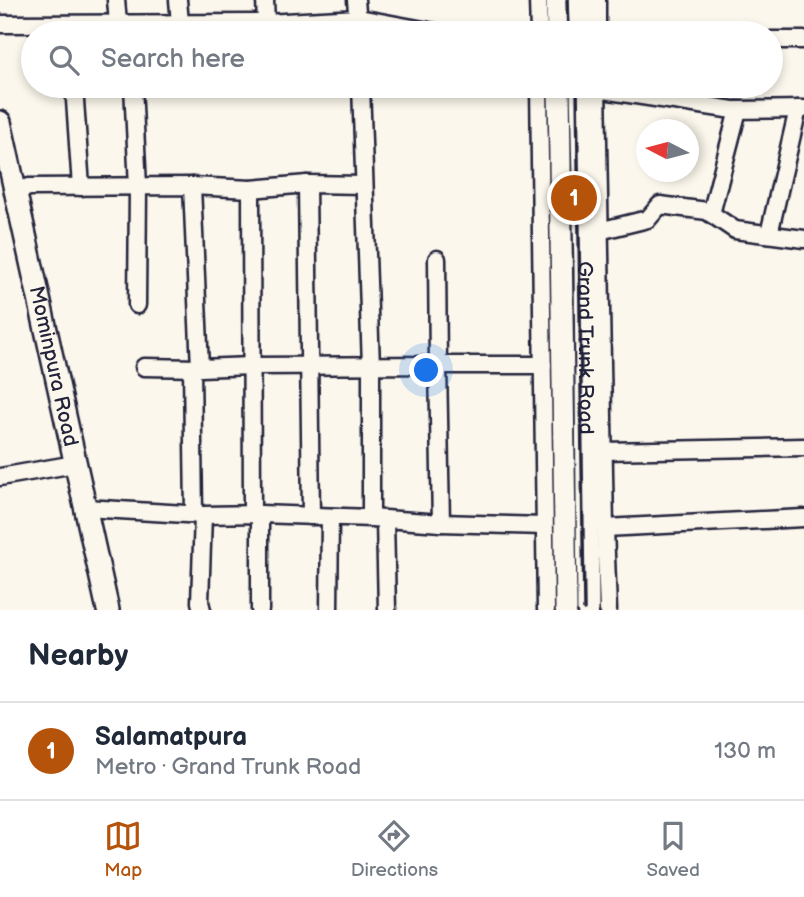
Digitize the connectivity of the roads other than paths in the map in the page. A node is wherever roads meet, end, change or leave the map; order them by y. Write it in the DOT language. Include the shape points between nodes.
graph roads {
  1 [pos="116,0"];
  2 [pos="178,0"];
  3 [pos="265,0"];
  4 [pos="356,0"];
  5 [pos="538,0"];
  6 [pos="557,0"];
  7 [pos="579,0"];
  8 [pos="597,0"];
  9 [pos="124,21"];
  10 [pos="180,21"];
  11 [pos="266,21"];
  12 [pos="359,21"];
  13 [pos="538,21"];
  14 [pos="558,21"];
  15 [pos="580,21"];
  16 [pos="597,21"];
  17 [pos="0,24"];
  18 [pos="21,25"];
  19 [pos="783,40"];
  20 [pos="804,40"];
  21 [pos="75,98"];
  22 [pos="134,98"];
  23 [pos="361,98"];
  24 [pos="539,98"];
  25 [pos="559,98"];
  26 [pos="592,98"];
  27 [pos="593,98"];
  28 [pos="662,98"];
  29 [pos="801,109"];
  30 [pos="738,110"];
  31 [pos="0,122"];
  32 [pos="307,184"];
  33 [pos="364,185"];
  34 [pos="192,186"];
  35 [pos="81,187"];
  36 [pos="138,187"];
  37 [pos="251,189"];
  38 [pos="16,192"];
  39 [pos="711,214"];
  40 [pos="599,231"];
  41 [pos="769,234"];
  42 [pos="804,239"];
  43 [pos="437,259"];
  44 [pos="137,305"];
  45 [pos="438,365"];
  46 [pos="543,365"];
  47 [pos="251,366"];
  48 [pos="309,366"];
  49 [pos="371,366"];
  50 [pos="144,367"];
  51 [pos="196,368"];
  52 [pos="804,447"];
  53 [pos="603,451"];
  54 [pos="75,464"];
  55 [pos="0,477"];
  56 [pos="85,508"];
  57 [pos="199,514"];
  58 [pos="256,514"];
  59 [pos="311,516"];
  60 [pos="330,517"];
  61 [pos="804,518"];
  62 [pos="378,519"];
  63 [pos="441,523"];
  64 [pos="544,526"];
  65 [pos="605,528"];
  66 [pos="588,606"];
  67 [pos="559,608"];
  68 [pos="108,610"];
  69 [pos="202,610"];
  70 [pos="260,610"];
  71 [pos="329,610"];
  72 [pos="387,610"];
  73 [pos="608,610"];
  1 -- 9 [label="street"];
  2 -- 10 [label="street"];
  3 -- 11 [label="street"];
  4 -- 12 [label="street"];
  5 -- 13 [label="street"];
  6 -- 14 [label="main road"];
  7 -- 15 [label="main road"];
  8 -- 16 [label="street"];
  17 -- 18 [label="street"];
  19 -- 20 [label="street"];
  21 -- 35 [label="street"];
  22 -- 36 [label="street"];
  23 -- 33 [label="street"];
  24 -- 46 [label="street"];
  25 -- 67 [label="main road, Grand Trunk Road"];
  26 -- 66 [label="main road, Grand Trunk Road" via="585,268"];
  27 -- 40 [label="street"];
  28 -- 30 [label="street"];
  29 -- 30 [label="street"];
  29 -- 41 [label="street"];
  30 -- 39 [label="street"];
  31 -- 38 [label="main road, Mominpura Road"];
  32 -- 33 [label="street"];
  32 -- 37 [label="street"];
  32 -- 48 [label="street"];
  33 -- 49 [label="street"];
  34 -- 36 [label="street"];
  34 -- 37 [label="street"];
  34 -- 51 [label="street"];
  35 -- 36 [label="street"];
  35 -- 38 [label="street" via="29,187"];
  36 -- 44 [label="street"];
  37 -- 47 [label="street"];
  38 -- 54 [label="main road, Mominpura Road"];
  39 -- 40 [label="street" via="660,205 648,219"];
  39 -- 41 [label="street" via="735,230"];
  40 -- 53 [label="street"];
  41 -- 42 [label="street"];
  43 -- 45 [label="street"];
  45 -- 46 [label="street"];
  45 -- 49 [label="street"];
  45 -- 63 [label="street"];
  46 -- 64 [label="street"];
  47 -- 48 [label="street"];
  47 -- 51 [label="street"];
  47 -- 58 [label="street"];
  48 -- 49 [label="street"];
  48 -- 59 [label="street"];
  49 -- 62 [label="street"];
  50 -- 51 [label="street"];
  51 -- 57 [label="street"];
  52 -- 53 [label="street"];
  53 -- 65 [label="street"];
  54 -- 55 [label="street"];
  54 -- 56 [label="main road, Mominpura Road"];
  56 -- 57 [label="street"];
  56 -- 68 [label="main road, Mominpura Road"];
  57 -- 58 [label="street"];
  57 -- 69 [label="street"];
  58 -- 59 [label="street"];
  58 -- 70 [label="street"];
  59 -- 60 [label="street"];
  60 -- 62 [label="street"];
  60 -- 71 [label="street"];
  61 -- 65 [label="street"];
  62 -- 63 [label="street"];
  62 -- 72 [label="street"];
  63 -- 64 [label="street"];
  64 -- 67 [label="street"];
  65 -- 73 [label="street"];
  66 -- 67 [label="main road"];
}
